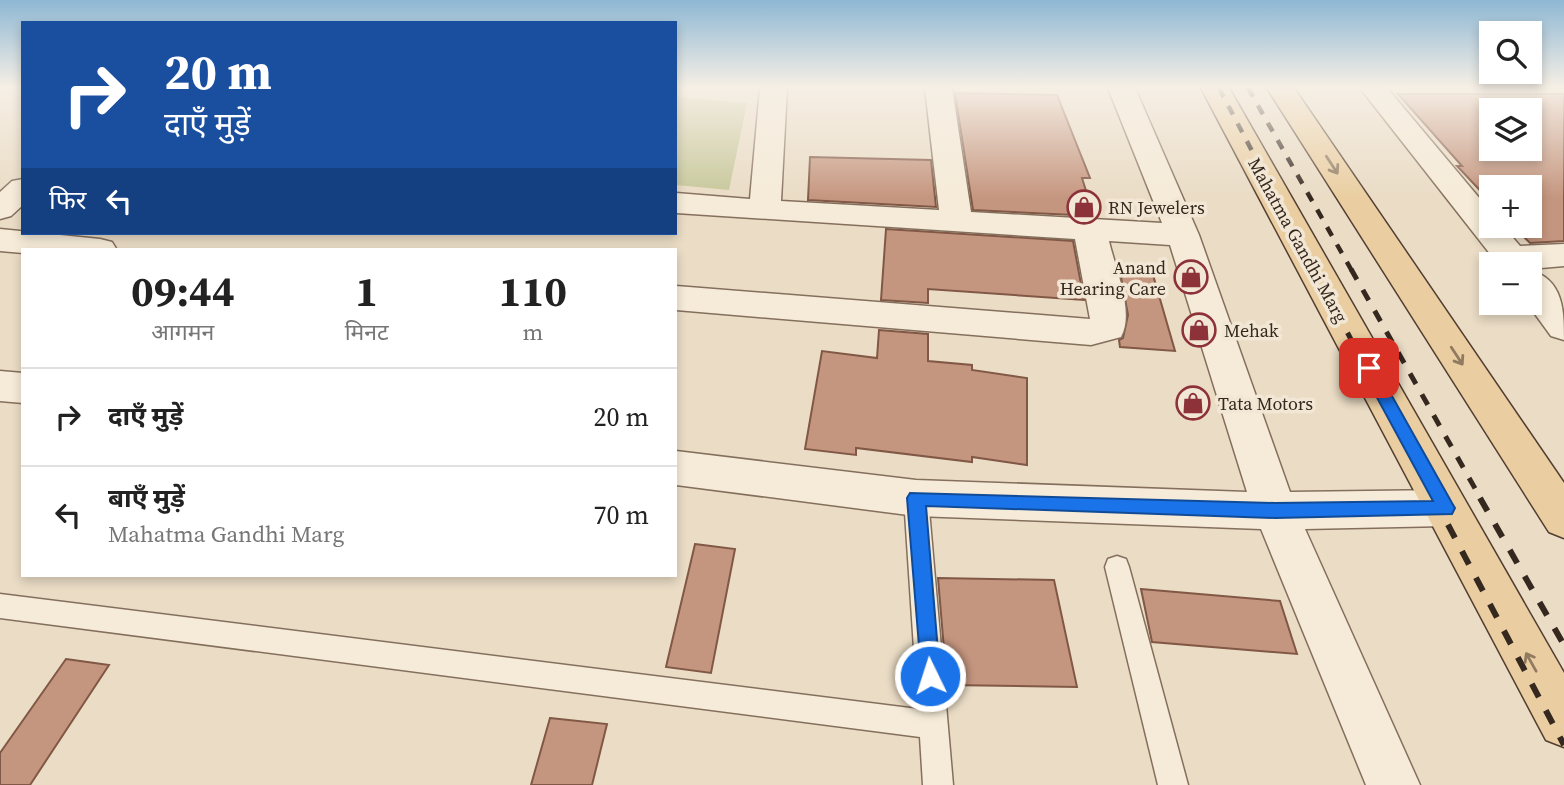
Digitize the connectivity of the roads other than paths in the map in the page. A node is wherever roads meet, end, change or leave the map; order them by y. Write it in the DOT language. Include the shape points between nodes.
graph roads {
  1 [pos="771,125"];
  2 [pos="944,125"];
  3 [pos="1137,125"];
  4 [pos="1235,125"];
  5 [pos="1305,125"];
  6 [pos="1403,125"];
  7 [pos="21,190"];
  8 [pos="677,203"];
  9 [pos="0,209"];
  10 [pos="765,210"];
  11 [pos="957,223"];
  12 [pos="1090,231"];
  13 [pos="1183,234"];
  14 [pos="115,235"];
  15 [pos="0,240"];
  16 [pos="80,248"];
  17 [pos="102,248"];
  18 [pos="1506,252"];
  19 [pos="1564,255"];
  20 [pos="1542,261"];
  21 [pos="677,298"];
  22 [pos="1542,298"];
  23 [pos="1564,327"];
  24 [pos="0,386"];
  25 [pos="21,388"];
  26 [pos="677,468"];
  27 [pos="916,498"];
  28 [pos="1446,508"];
  29 [pos="1275,511"];
  30 [pos="1564,519"];
  31 [pos="1116,567"];
  32 [pos="0,606"];
  33 [pos="1564,722"];
  34 [pos="933,725"];
  35 [pos="938,785"];
  36 [pos="1173,785"];
  37 [pos="1394,785"];
  1 -- 10 [label="street"];
  2 -- 11 [label="street"];
  3 -- 13 [label="street"];
  4 -- 28 [label="main road, Mahatma Gandhi Marg"];
  5 -- 30 [label="main road, one-way"];
  6 -- 18 [label="street"];
  7 -- 9 [label="street"];
  8 -- 10 [label="street"];
  10 -- 11 [label="street"];
  11 -- 12 [label="street"];
  12 -- 13 [label="street"];
  12 -- 21 [label="street" via="1108,313 1108,328 1091,332"];
  13 -- 29 [label="street"];
  14 -- 17 [label="street"];
  15 -- 16 [label="street"];
  19 -- 20 [label="street"];
  22 -- 23 [label="street"];
  24 -- 25 [label="street"];
  26 -- 27 [label="street"];
  27 -- 29 [label="street"];
  27 -- 34 [label="lane"];
  28 -- 29 [label="street"];
  33 -- 28 [label="main road, Mahatma Gandhi Marg, one-way"];
  29 -- 37 [label="street"];
  31 -- 36 [label="lane"];
  32 -- 34 [label="lane"];
  34 -- 35 [label="lane"];
}
